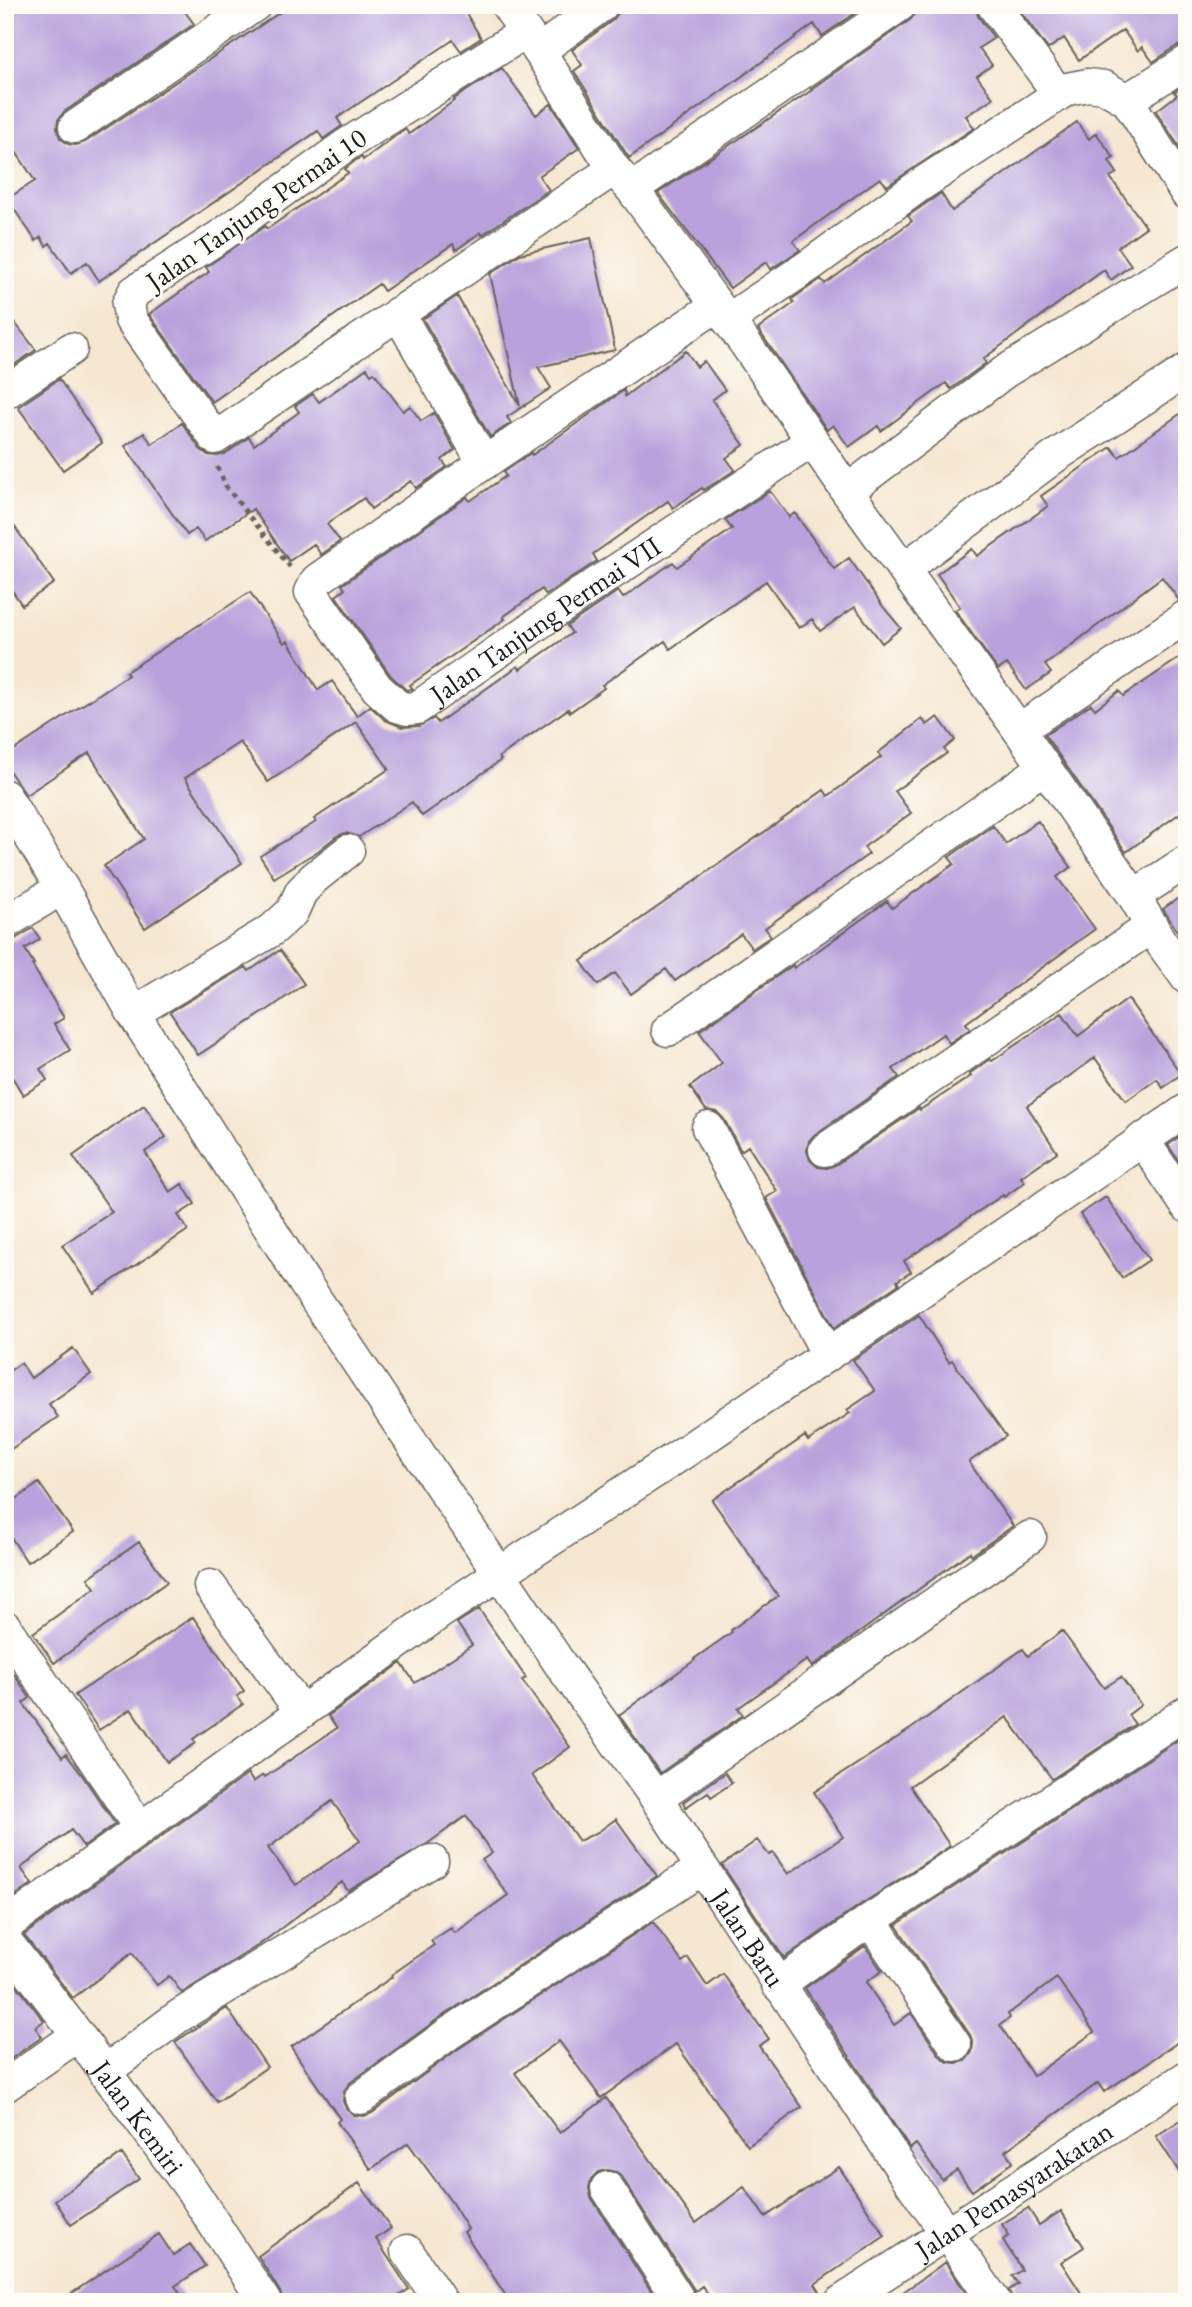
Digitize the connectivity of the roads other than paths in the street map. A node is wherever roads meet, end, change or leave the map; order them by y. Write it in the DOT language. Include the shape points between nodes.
graph roads {
  1 [pos="255,5"];
  2 [pos="507,5"];
  3 [pos="602,5"];
  4 [pos="900,5"];
  5 [pos="993,5"];
  6 [pos="532,42"];
  7 [pos="1187,62"];
  8 [pos="1059,94"];
  9 [pos="1128,100"];
  10 [pos="75,127"];
  11 [pos="623,179"];
  12 [pos="1187,194"];
  13 [pos="1187,260"];
  14 [pos="398,313"];
  15 [pos="722,313"];
  16 [pos="71,349"];
  17 [pos="1187,370"];
  18 [pos="5,393"];
  19 [pos="812,441"];
  20 [pos="484,463"];
  21 [pos="848,491"];
  22 [pos="904,569"];
  23 [pos="1187,616"];
  24 [pos="1019,730"];
  25 [pos="1045,767"];
  26 [pos="5,796"];
  27 [pos="348,851"];
  28 [pos="1187,861"];
  29 [pos="62,888"];
  30 [pos="1134,896"];
  31 [pos="5,923"];
  32 [pos="1152,926"];
  33 [pos="1187,978"];
  34 [pos="133,1013"];
  35 [pos="668,1030"];
  36 [pos="1187,1110"];
  37 [pos="708,1128"];
  38 [pos="1142,1139"];
  39 [pos="825,1150"];
  40 [pos="1187,1206"];
  41 [pos="828,1355"];
  42 [pos="1030,1537"];
  43 [pos="499,1574"];
  44 [pos="210,1586"];
  45 [pos="5,1627"];
  46 [pos="301,1711"];
  47 [pos="1187,1712"];
  48 [pos="656,1798"];
  49 [pos="140,1828"];
  50 [pos="432,1861"];
  51 [pos="701,1869"];
  52 [pos="870,1920"];
  53 [pos="5,1926"];
  54 [pos="5,1940"];
  55 [pos="778,1985"];
  56 [pos="78,2035"];
  57 [pos="956,2045"];
  58 [pos="104,2072"];
  59 [pos="1187,2077"];
  60 [pos="5,2086"];
  61 [pos="360,2098"];
  62 [pos="607,2188"];
  63 [pos="948,2233"];
  64 [pos="407,2251"];
  65 [pos="265,2302"];
  66 [pos="441,2302"];
  67 [pos="680,2302"];
  68 [pos="841,2302"];
  69 [pos="995,2302"];
  1 -- 10 [label="street"];
  2 -- 6 [label="street"];
  3 -- 6 [label="street, Jalan Tanjung Permai 10"];
  4 -- 11 [label="street"];
  5 -- 8 [label="street"];
  6 -- 11 [label="street"];
  6 -- 14 [label="street, Jalan Tanjung Permai 10" via="345,145 222,235 134,292 128,304 131,320 215,438"];
  7 -- 9 [label="street"];
  8 -- 9 [label="street" via="1088,85 1104,87"];
  8 -- 15 [label="street" via="920,185 810,265"];
  9 -- 12 [label="street"];
  11 -- 14 [label="street"];
  11 -- 15 [label="street"];
  13 -- 21 [label="street" via="1006,371"];
  14 -- 20 [label="street"];
  15 -- 19 [label="street"];
  15 -- 20 [label="street"];
  16 -- 18 [label="street"];
  17 -- 22 [label="street" via="1057,455"];
  19 -- 20 [label="street, Jalan Tanjung Permai VII" via="417,708 397,706 377,688 311,592 325,572"];
  19 -- 21 [label="street"];
  21 -- 22 [label="street"];
  22 -- 24 [label="street"];
  23 -- 24 [label="street"];
  24 -- 25 [label="street"];
  25 -- 30 [label="street"];
  25 -- 35 [label="street"];
  26 -- 29 [label="street, Jalan Baru"];
  27 -- 34 [label="street" via="314,878 292,912 272,930"];
  28 -- 30 [label="street"];
  29 -- 31 [label="street"];
  29 -- 34 [label="street, Jalan Baru"];
  30 -- 32 [label="street"];
  32 -- 33 [label="street"];
  32 -- 39 [label="street"];
  34 -- 43 [label="street, Jalan Baru" via="311,1294"];
  36 -- 38 [label="street"];
  37 -- 41 [label="street"];
  38 -- 40 [label="street"];
  38 -- 41 [label="street"];
  41 -- 43 [label="street"];
  42 -- 48 [label="street"];
  43 -- 46 [label="street"];
  43 -- 48 [label="street, Jalan Baru"];
  44 -- 46 [label="street"];
  45 -- 49 [label="street"];
  46 -- 49 [label="street"];
  47 -- 52 [label="street"];
  48 -- 51 [label="street, Jalan Baru"];
  49 -- 53 [label="street"];
  50 -- 58 [label="street" via="179,2016"];
  51 -- 55 [label="street, Jalan Baru"];
  51 -- 61 [label="street" via="448,2034"];
  52 -- 55 [label="street"];
  52 -- 57 [label="street"];
  54 -- 56 [label="street, Jalan Kemiri"];
  55 -- 63 [label="street, Jalan Baru"];
  56 -- 58 [label="street, Jalan Kemiri"];
  56 -- 60 [label="street"];
  58 -- 65 [label="street, Jalan Kemiri" via="194,2193"];
  59 -- 63 [label="street, Jalan Pemasyarakatan"];
  62 -- 67 [label="street"];
  63 -- 68 [label="street, Jalan Pemasyarakatan"];
  63 -- 69 [label="street, Jalan Baru"];
  64 -- 66 [label="street"];
}
